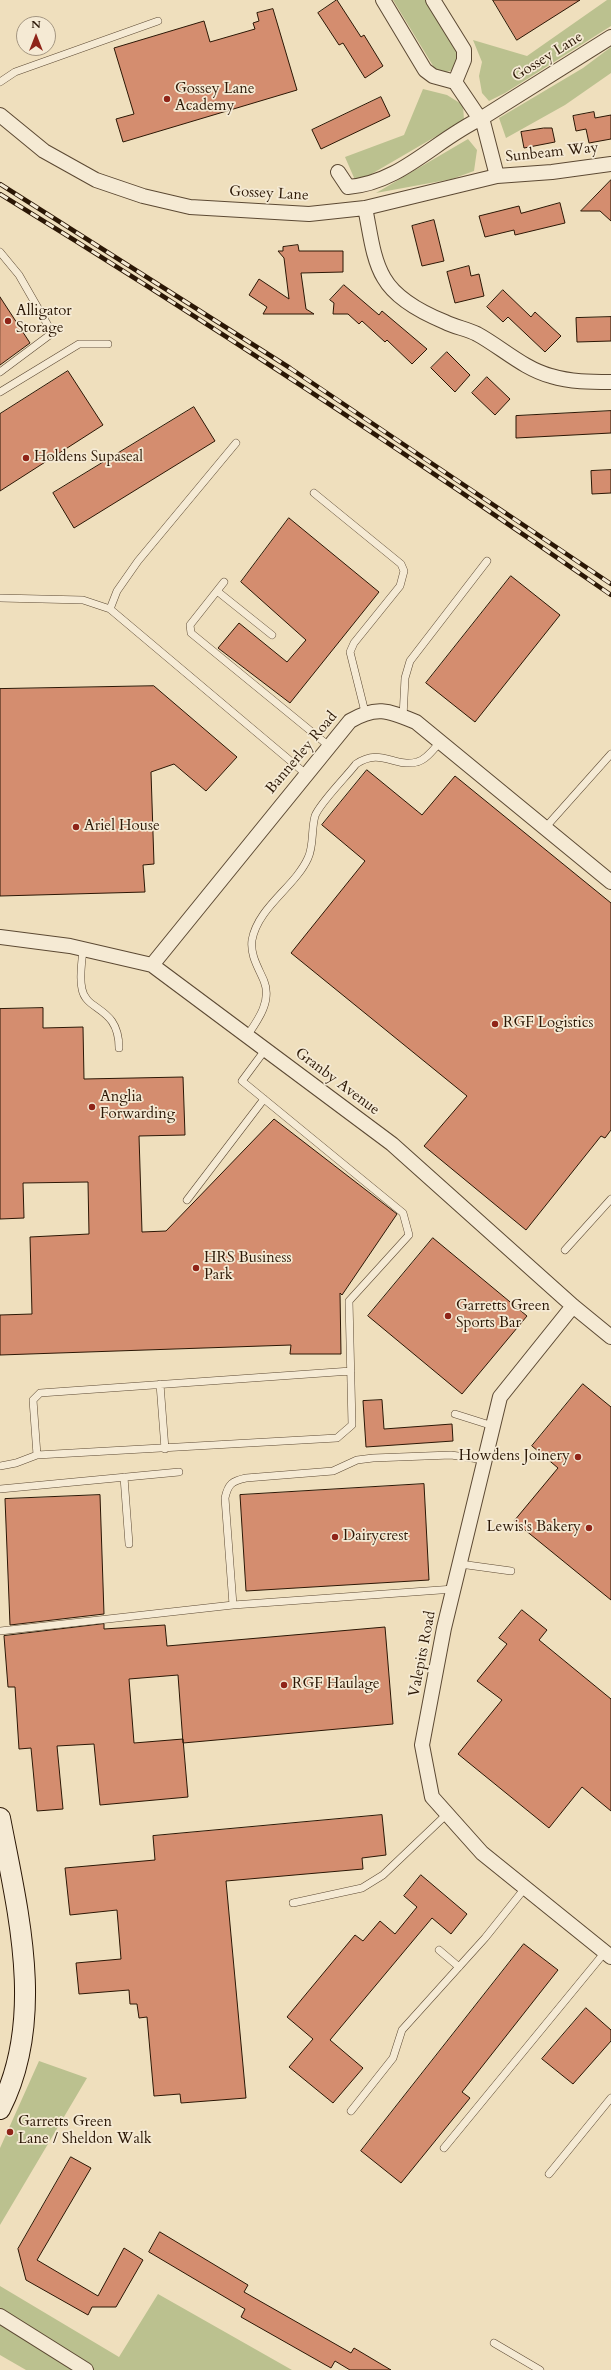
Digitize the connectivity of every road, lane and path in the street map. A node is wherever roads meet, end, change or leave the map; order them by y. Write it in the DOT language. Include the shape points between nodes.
graph roads {
  1 [pos="383,0"];
  2 [pos="433,0"];
  3 [pos="158,21"];
  4 [pos="611,37"];
  5 [pos="0,82"];
  6 [pos="455,82"];
  7 [pos="0,115"];
  8 [pos="481,119"];
  9 [pos="611,164"];
  10 [pos="338,172"];
  11 [pos="497,176"];
  12 [pos="365,208"];
  13 [pos="0,252"];
  14 [pos="108,344"];
  15 [pos="0,372"];
  16 [pos="611,382"];
  17 [pos="0,392"];
  18 [pos="236,443"];
  19 [pos="314,492"];
  20 [pos="487,561"];
  21 [pos="224,582"];
  22 [pos="217,591"];
  23 [pos="0,598"];
  24 [pos="110,609"];
  25 [pos="272,635"];
  26 [pos="365,712"];
  27 [pos="404,717"];
  28 [pos="440,742"];
  29 [pos="329,746"];
  30 [pos="611,754"];
  31 [pos="306,774"];
  32 [pos="545,828"];
  33 [pos="611,882"];
  34 [pos="0,936"];
  35 [pos="83,949"];
  36 [pos="152,965"];
  37 [pos="247,1036"];
  38 [pos="119,1048"];
  39 [pos="266,1050"];
  40 [pos="264,1099"];
  41 [pos="611,1199"];
  42 [pos="188,1200"];
  43 [pos="565,1250"];
  44 [pos="573,1306"];
  45 [pos="611,1337"];
  46 [pos="351,1371"];
  47 [pos="160,1384"];
  48 [pos="455,1414"];
  49 [pos="493,1426"];
  50 [pos="165,1449"];
  51 [pos="37,1455"];
  52 [pos="485,1460"];
  53 [pos="0,1466"];
  54 [pos="179,1472"];
  55 [pos="124,1477"];
  56 [pos="0,1489"];
  57 [pos="129,1544"];
  58 [pos="460,1564"];
  59 [pos="511,1571"];
  60 [pos="454,1589"];
  61 [pos="233,1605"];
  62 [pos="0,1631"];
  63 [pos="447,1814"];
  64 [pos="0,1818"];
  65 [pos="525,1888"];
  66 [pos="293,1903"];
  67 [pos="439,1950"];
  68 [pos="608,1954"];
  69 [pos="459,1967"];
  70 [pos="611,2098"];
  71 [pos="0,2109"];
  72 [pos="351,2111"];
  73 [pos="444,2148"];
  74 [pos="549,2174"];
  75 [pos="0,2316"];
  76 [pos="494,2343"];
  77 [pos="86,2370"];
  78 [pos="540,2370"];
  1 -- 6 [label="street" via="425,70 433,76"];
  2 -- 6 [label="street" via="464,50 464,60"];
  3 -- 5 [label="lane" via="15,72"];
  4 -- 8 [label="street, Gossey Lane"];
  6 -- 8 [label="street"];
  7 -- 12 [label="street, Gossey Lane" via="44,151 96,180 143,196 190,207 301,214"];
  8 -- 10 [label="street, Gossey Lane" via="396,172 365,185 348,187"];
  8 -- 11 [label="street"];
  9 -- 11 [label="street, Sunbeam Way"];
  11 -- 12 [label="street, Gossey Lane"];
  12 -- 16 [label="street" via="376,257 384,279 401,297 419,310 475,333 520,362 549,376 573,381"];
  13 -- 15 [label="lane" via="19,275 51,334"];
  14 -- 17 [label="lane" via="79,344"];
  18 -- 24 [label="lane" via="138,561 117,591"];
  19 -- 26 [label="lane" via="401,564 404,571 400,586 354,643 350,652"];
  20 -- 27 [label="lane" via="410,661 405,678"];
  21 -- 22 [label="lane"];
  22 -- 25 [label="lane"];
  22 -- 29 [label="lane" via="190,625 191,633"];
  23 -- 24 [label="lane" via="83,600"];
  24 -- 31 [label="lane"];
  26 -- 27 [label="street, Bannerley Road" via="387,710"];
  26 -- 29 [label="street, Bannerley Road" via="350,721"];
  27 -- 28 [label="street, Bannerley Road" via="416,722"];
  28 -- 32 [label="street, Bannerley Road"];
  28 -- 37 [label="lane" via="418,762 406,763 374,756 365,758 356,764 316,814 309,857 260,921 252,940 252,954 264,982 266,998 262,1013"];
  29 -- 31 [label="street, Bannerley Road"];
  30 -- 32 [label="lane"];
  31 -- 36 [label="street, Bannerley Road"];
  32 -- 33 [label="street, Bannerley Road"];
  34 -- 35 [label="street, Granby Avenue"];
  35 -- 36 [label="street, Granby Avenue"];
  35 -- 38 [label="lane" via="82,990 88,1001 106,1014 116,1026"];
  36 -- 37 [label="street, Granby Avenue"];
  37 -- 39 [label="street, Granby Avenue"];
  39 -- 40 [label="lane" via="242,1081"];
  39 -- 44 [label="street, Granby Avenue" via="392,1144"];
  40 -- 42 [label="lane"];
  40 -- 46 [label="lane" via="403,1213 409,1235 349,1301"];
  41 -- 43 [label="lane"];
  44 -- 45 [label="street, Granby Avenue"];
  44 -- 49 [label="street, Valepits Road" via="500,1397"];
  46 -- 47 [label="lane"];
  46 -- 50 [label="lane" via="352,1425 337,1438"];
  47 -- 50 [label="lane"];
  47 -- 51 [label="lane" via="40,1393 33,1400"];
  48 -- 49 [label="lane"];
  49 -- 52 [label="street, Valepits Road"];
  50 -- 51 [label="lane"];
  51 -- 53 [label="lane"];
  52 -- 58 [label="street, Valepits Road"];
  52 -- 61 [label="lane" via="451,1455 373,1458 357,1460 333,1471 232,1481 225,1498"];
  54 -- 55 [label="lane"];
  55 -- 56 [label="lane"];
  55 -- 57 [label="lane"];
  58 -- 59 [label="lane"];
  58 -- 60 [label="street, Valepits Road"];
  60 -- 61 [label="lane"];
  60 -- 63 [label="street, Valepits Road" via="422,1745 432,1797"];
  61 -- 62 [label="lane"];
  63 -- 65 [label="street, Valepits Road" via="482,1853"];
  63 -- 66 [label="lane" via="383,1875 362,1888"];
  64 -- 71 [label="street" via="25,1962 24,2019 17,2061"];
  65 -- 68 [label="street, Valepits Road"];
  65 -- 69 [label="lane"];
  67 -- 69 [label="lane"];
  68 -- 73 [label="lane"];
  69 -- 72 [label="lane" via="402,2030 393,2058"];
  70 -- 74 [label="lane"];
  75 -- 77 [label="street"];
  76 -- 78 [label="lane"];
}
